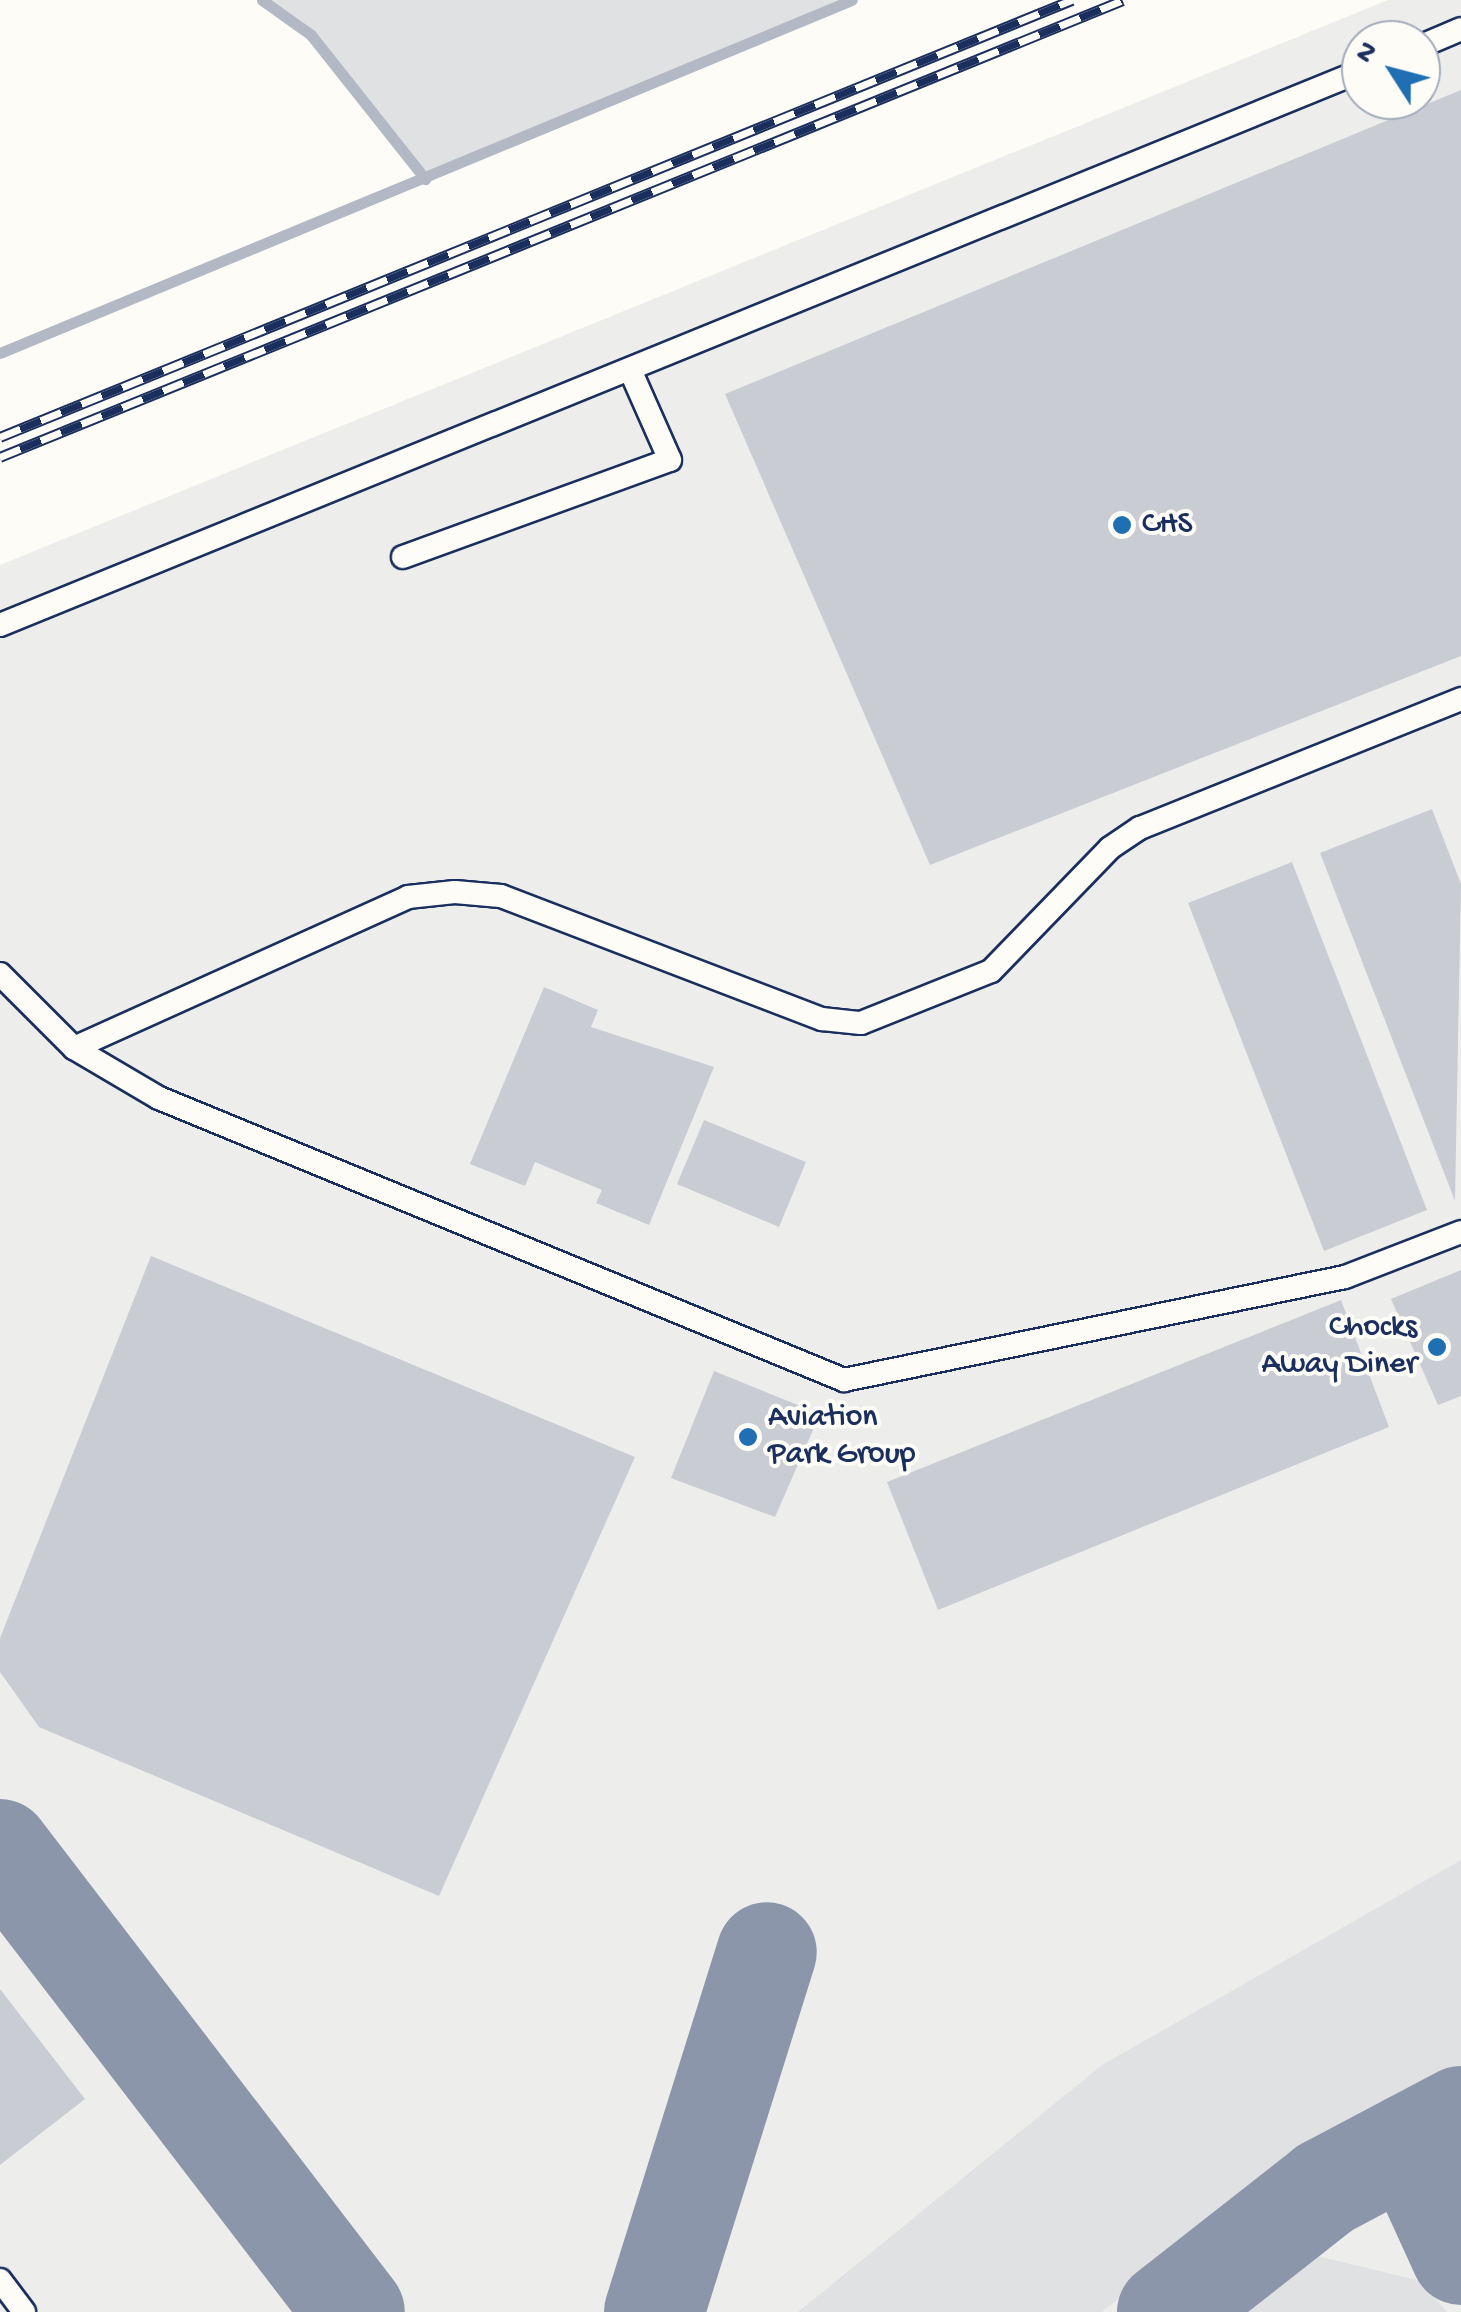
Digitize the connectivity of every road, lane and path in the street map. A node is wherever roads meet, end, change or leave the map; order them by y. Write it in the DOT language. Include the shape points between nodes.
graph roads {
  1 [pos="1341,79"];
  2 [pos="631,372"];
  3 [pos="403,557"];
  4 [pos="0,625"];
  5 [pos="1461,699"];
  6 [pos="0,974"];
  7 [pos="74,1048"];
  8 [pos="1461,1232"];
  9 [pos="0,2280"];
  10 [pos="24,2312"];
  1 -- 2 [label="lane"];
  2 -- 3 [label="lane" via="670,460"];
  2 -- 4 [label="lane"];
  5 -- 7 [label="lane" via="1140,828 1110,848 991,972 862,1023 822,1020 501,896 455,892 408,897"];
  6 -- 7 [label="lane"];
  7 -- 8 [label="lane" via="160,1098 844,1380 1345,1276"];
  9 -- 10 [label="lane"];
}
